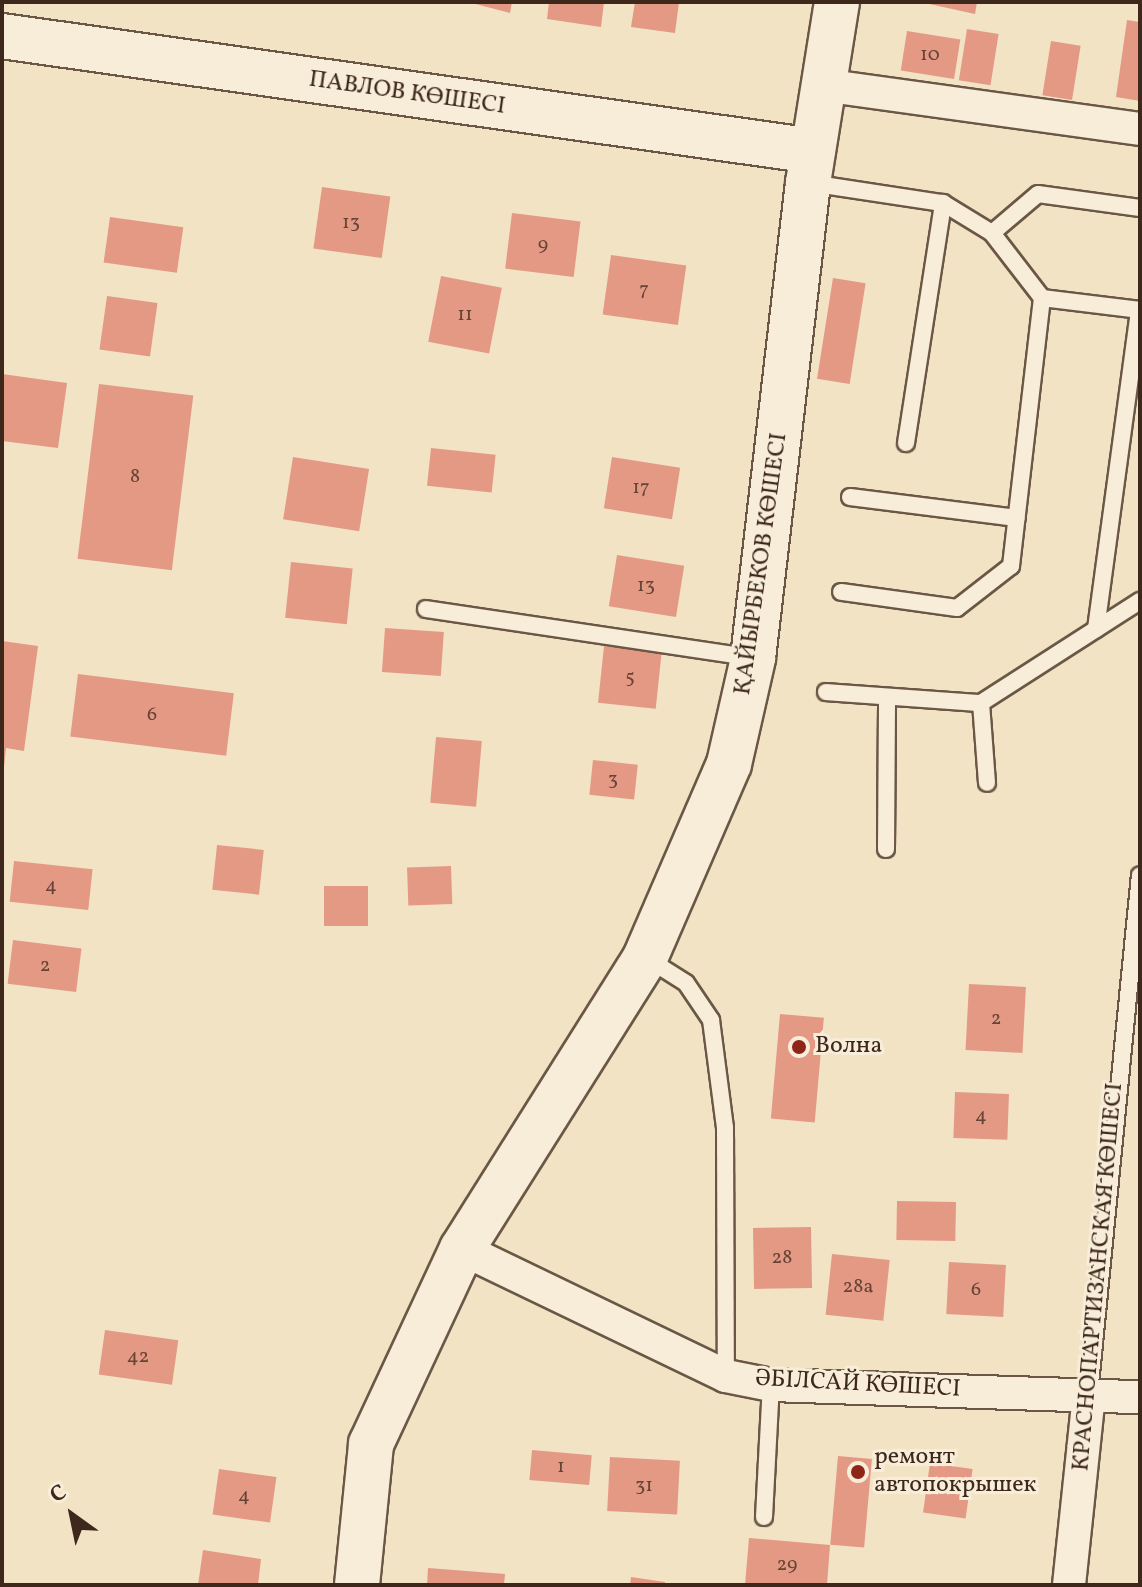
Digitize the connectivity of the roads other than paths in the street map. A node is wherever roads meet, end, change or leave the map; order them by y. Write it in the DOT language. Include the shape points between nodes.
graph roads {
  1 [pos="837,2"];
  2 [pos="2,36"];
  3 [pos="823,85"];
  4 [pos="1140,129"];
  5 [pos="811,167"];
  6 [pos="943,203"];
  7 [pos="1140,208"];
  8 [pos="992,233"];
  9 [pos="1042,298"];
  10 [pos="1140,310"];
  11 [pos="906,443"];
  12 [pos="850,497"];
  13 [pos="1017,518"];
  14 [pos="841,592"];
  15 [pos="1140,601"];
  16 [pos="426,609"];
  17 [pos="1096,629"];
  18 [pos="753,658"];
  19 [pos="826,692"];
  20 [pos="887,697"];
  21 [pos="981,703"];
  22 [pos="987,783"];
  23 [pos="886,849"];
  24 [pos="1140,875"];
  25 [pos="645,958"];
  26 [pos="462,1249"];
  27 [pos="726,1376"];
  28 [pos="771,1385"];
  29 [pos="1089,1394"];
  30 [pos="1140,1397"];
  31 [pos="764,1517"];
  32 [pos="357,1585"];
  33 [pos="1069,1585"];
  1 -- 3 [label="main road, ҚАЙЫРБЕКОВ КӨШЕСІ"];
  2 -- 5 [label="main road, ПАВЛОВ КӨШЕСІ"];
  3 -- 4 [label="street"];
  3 -- 5 [label="main road, ҚАЙЫРБЕКОВ КӨШЕСІ"];
  5 -- 6 [label="lane"];
  5 -- 18 [label="main road, ҚАЙЫРБЕКОВ КӨШЕСІ"];
  6 -- 8 [label="lane"];
  6 -- 11 [label="lane"];
  7 -- 8 [label="lane" via="1038,194"];
  8 -- 9 [label="lane"];
  9 -- 10 [label="lane"];
  9 -- 13 [label="lane"];
  10 -- 17 [label="lane"];
  12 -- 13 [label="lane"];
  13 -- 14 [label="lane" via="1011,566 957,608"];
  15 -- 17 [label="lane"];
  16 -- 18 [label="lane"];
  17 -- 21 [label="lane"];
  18 -- 25 [label="main road, ҚАЙЫРБЕКОВ КӨШЕСІ" via="729,764"];
  19 -- 20 [label="lane"];
  20 -- 21 [label="lane"];
  20 -- 23 [label="lane"];
  21 -- 22 [label="lane"];
  24 -- 29 [label="lane, КРАСНОПАРТИЗАНСКАЯ КӨШЕСІ"];
  25 -- 26 [label="main road, ҚАЙЫРБЕКОВ КӨШЕСІ"];
  25 -- 27 [label="lane" via="686,983 711,1020 725,1128"];
  26 -- 27 [label="street, ӘБІЛСАЙ КӨШЕСІ"];
  26 -- 32 [label="main road, ҚАЙЫРБЕКОВ КӨШЕСІ" via="371,1444"];
  27 -- 28 [label="street, ӘБІЛСАЙ КӨШЕСІ"];
  28 -- 29 [label="street, ӘБІЛСАЙ КӨШЕСІ"];
  28 -- 31 [label="lane"];
  29 -- 30 [label="street, ӘБІЛСАЙ КӨШЕСІ"];
  29 -- 33 [label="street, КРАСНОПАРТИЗАНСКАЯ КӨШЕСІ"];
}
